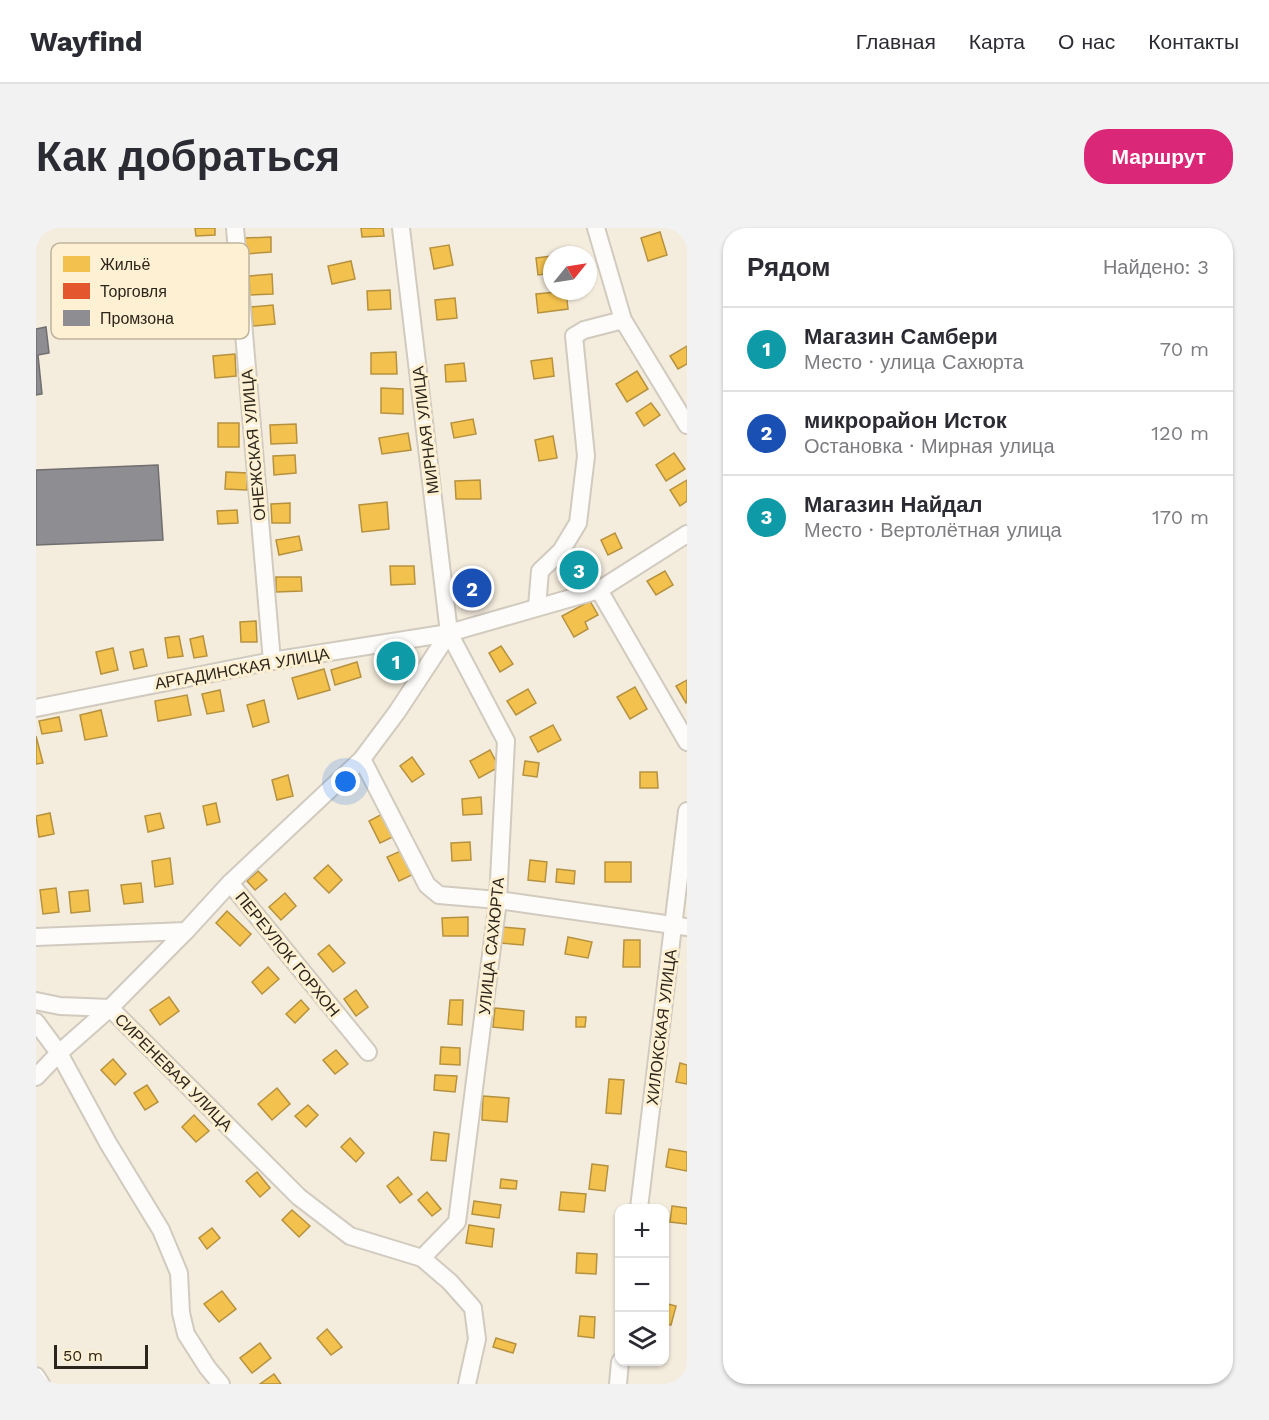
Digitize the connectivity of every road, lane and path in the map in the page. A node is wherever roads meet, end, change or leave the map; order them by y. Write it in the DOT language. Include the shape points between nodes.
graph roads {
  1 [pos="235,228"];
  2 [pos="401,228"];
  3 [pos="596,228"];
  4 [pos="236,243"];
  5 [pos="623,320"];
  6 [pos="244,339"];
  7 [pos="687,425"];
  8 [pos="687,534"];
  9 [pos="599,590"];
  10 [pos="537,607"];
  11 [pos="449,633"];
  12 [pos="272,661"];
  13 [pos="36,708"];
  14 [pos="687,742"];
  15 [pos="362,759"];
  16 [pos="687,811"];
  17 [pos="230,883"];
  18 [pos="498,900"];
  19 [pos="680,926"];
  20 [pos="186,931"];
  21 [pos="36,937"];
  22 [pos="36,1001"];
  23 [pos="110,1008"];
  24 [pos="36,1022"];
  25 [pos="368,1052"];
  26 [pos="59,1053"];
  27 [pos="36,1077"];
  28 [pos="640,1204"];
  29 [pos="422,1258"];
  30 [pos="620,1366"];
  31 [pos="36,1376"];
  32 [pos="41,1384"];
  33 [pos="221,1384"];
  34 [pos="467,1384"];
  35 [pos="618,1384"];
  1 -- 4 [label="street, ОНЕЖСКАЯ УЛИЦА"];
  2 -- 11 [label="street, МИРНАЯ УЛИЦА"];
  3 -- 5 [label="street"];
  5 -- 7 [label="street"];
  5 -- 10 [label="street" via="574,336 586,456 578,523 561,551 540,572"];
  6 -- 12 [label="street, ОНЕЖСКАЯ УЛИЦА"];
  8 -- 9 [label="street, АРГАДИНСКАЯ УЛИЦА"];
  9 -- 10 [label="street, АРГАДИНСКАЯ УЛИЦА"];
  9 -- 14 [label="street"];
  10 -- 11 [label="street, АРГАДИНСКАЯ УЛИЦА"];
  11 -- 12 [label="street, АРГАДИНСКАЯ УЛИЦА"];
  11 -- 15 [label="street"];
  11 -- 18 [label="street, УЛИЦА САХЮРТА" via="506,741"];
  12 -- 13 [label="street, АРГАДИНСКАЯ УЛИЦА"];
  15 -- 17 [label="street"];
  15 -- 18 [label="street" via="427,885 439,895"];
  16 -- 19 [label="street, ХИЛОКСКАЯ УЛИЦА"];
  17 -- 20 [label="street, ПЕРЕУЛОК ГОРХОН"];
  17 -- 25 [label="street, ПЕРЕУЛОК ГОРХОН"];
  18 -- 19 [label="street"];
  18 -- 29 [label="street, УЛИЦА САХЮРТА" via="457,1222"];
  19 -- 28 [label="street, ХИЛОКСКАЯ УЛИЦА"];
  20 -- 21 [label="street"];
  20 -- 23 [label="street, ПЕРЕУЛОК ГОРХОН"];
  22 -- 23 [label="street"];
  23 -- 26 [label="street, СИРЕНЕВАЯ УЛИЦА"];
  23 -- 29 [label="street, СИРЕНЕВАЯ УЛИЦА" via="299,1197 350,1236"];
  24 -- 26 [label="street"];
  26 -- 27 [label="street, СИРЕНЕВАЯ УЛИЦА"];
  26 -- 33 [label="street" via="161,1230 179,1273 186,1334"];
  29 -- 34 [label="street, СИРЕНЕВАЯ УЛИЦА" via="473,1308 477,1339"];
  30 -- 35 [label="street"];
  31 -- 32 [label="street"];
}
